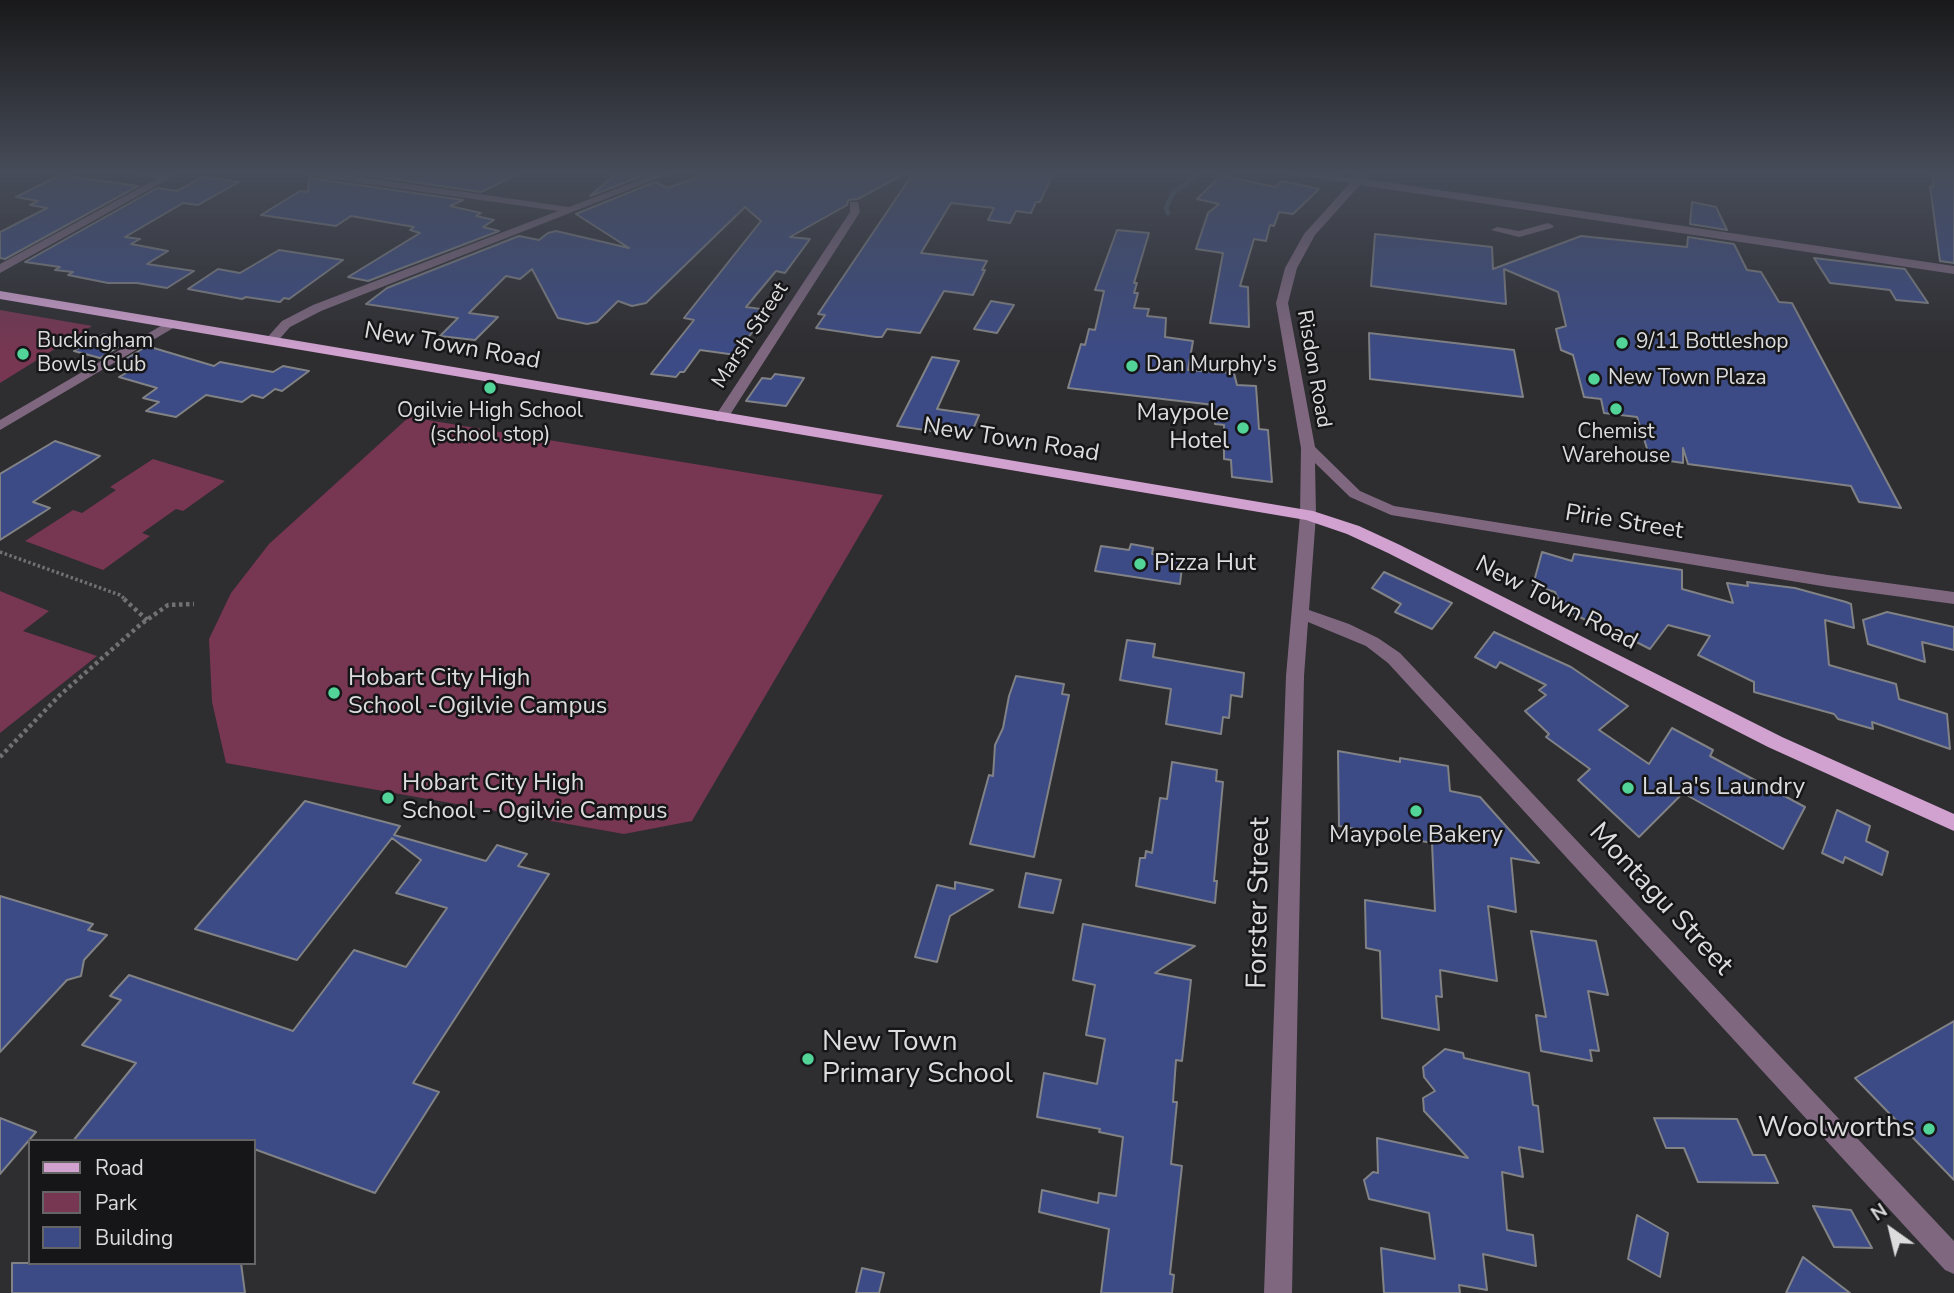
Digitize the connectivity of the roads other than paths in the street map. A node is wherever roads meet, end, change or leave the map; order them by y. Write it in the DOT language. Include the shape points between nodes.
graph roads {
  1 [pos="66,232"];
  2 [pos="509,232"];
  3 [pos="842,232"];
  4 [pos="1312,232"];
  5 [pos="1716,232"];
  6 [pos="0,268"];
  7 [pos="1954,270"];
  8 [pos="0,295"];
  9 [pos="171,324"];
  10 [pos="271,340"];
  11 [pos="721,418"];
  12 [pos="0,426"];
  13 [pos="1308,447"];
  14 [pos="1308,516"];
  15 [pos="1954,598"];
  16 [pos="1299,613"];
  17 [pos="1954,823"];
  18 [pos="1954,1261"];
  19 [pos="1278,1293"];
  1 -- 6 [label="street"];
  2 -- 10 [label="street" via="317,308 286,324"];
  3 -- 11 [label="street, Marsh Street"];
  4 -- 13 [label="street, Risdon Road" via="1292,268 1282,303"];
  5 -- 7 [label="street"];
  8 -- 9 [label="main road, New Town Road"];
  9 -- 10 [label="main road, New Town Road"];
  9 -- 12 [label="street"];
  10 -- 11 [label="main road, New Town Road"];
  11 -- 14 [label="main road, New Town Road"];
  13 -- 14 [label="street, Risdon Road"];
  13 -- 15 [label="street, Pirie Street" via="1355,494 1391,510"];
  14 -- 16 [label="street, Forster Street"];
  14 -- 17 [label="main road, New Town Road" via="1394,549 1775,742"];
  16 -- 18 [label="street, Montagu Street" via="1343,628 1394,658"];
  16 -- 19 [label="street, Forster Street"];
}
